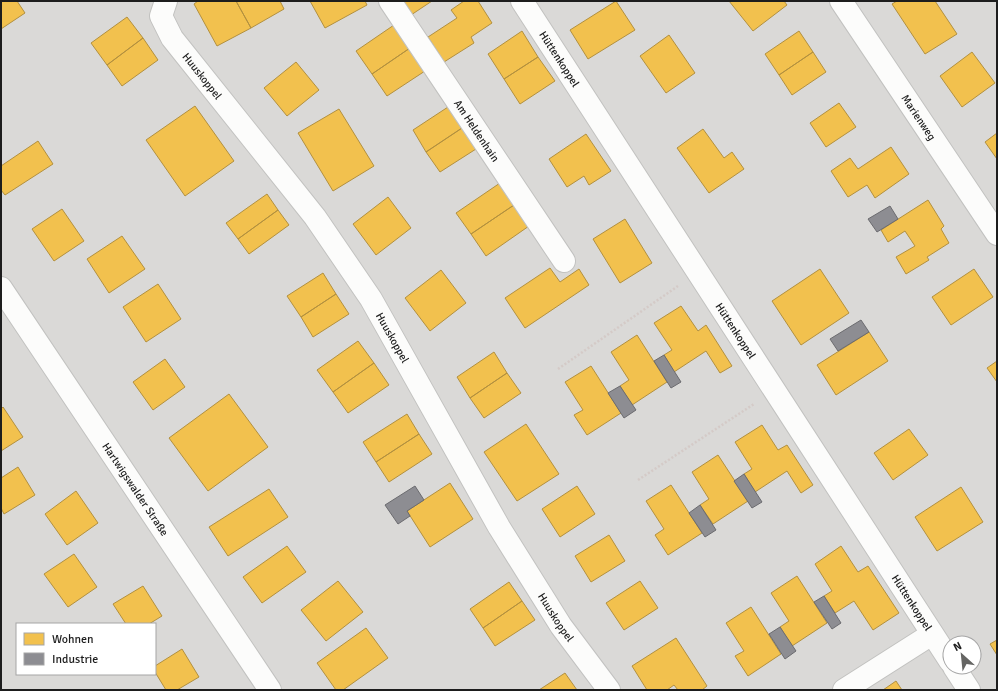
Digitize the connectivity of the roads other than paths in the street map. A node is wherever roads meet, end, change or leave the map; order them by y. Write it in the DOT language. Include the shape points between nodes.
graph roads {
  1 [pos="166,1"];
  2 [pos="390,1"];
  3 [pos="522,1"];
  4 [pos="841,1"];
  5 [pos="997,234"];
  6 [pos="564,261"];
  7 [pos="1,288"];
  8 [pos="932,634"];
  9 [pos="942,649"];
  10 [pos="959,675"];
  11 [pos="270,690"];
  12 [pos="608,690"];
  13 [pos="844,690"];
  14 [pos="969,690"];
  1 -- 12 [label="street, Huuskoppel" via="161,16 172,38 315,217 371,299 499,527 561,626"];
  2 -- 6 [label="street, Am Heldenhain"];
  3 -- 8 [label="street, Hüttenkoppel"];
  4 -- 5 [label="street, Marienweg"];
  7 -- 11 [label="street, Hartwigswalder Straße"];
  8 -- 9 [label="street, Hüttenkoppel"];
  8 -- 13 [label="street"];
  10 -- 14 [label="street"];
}
